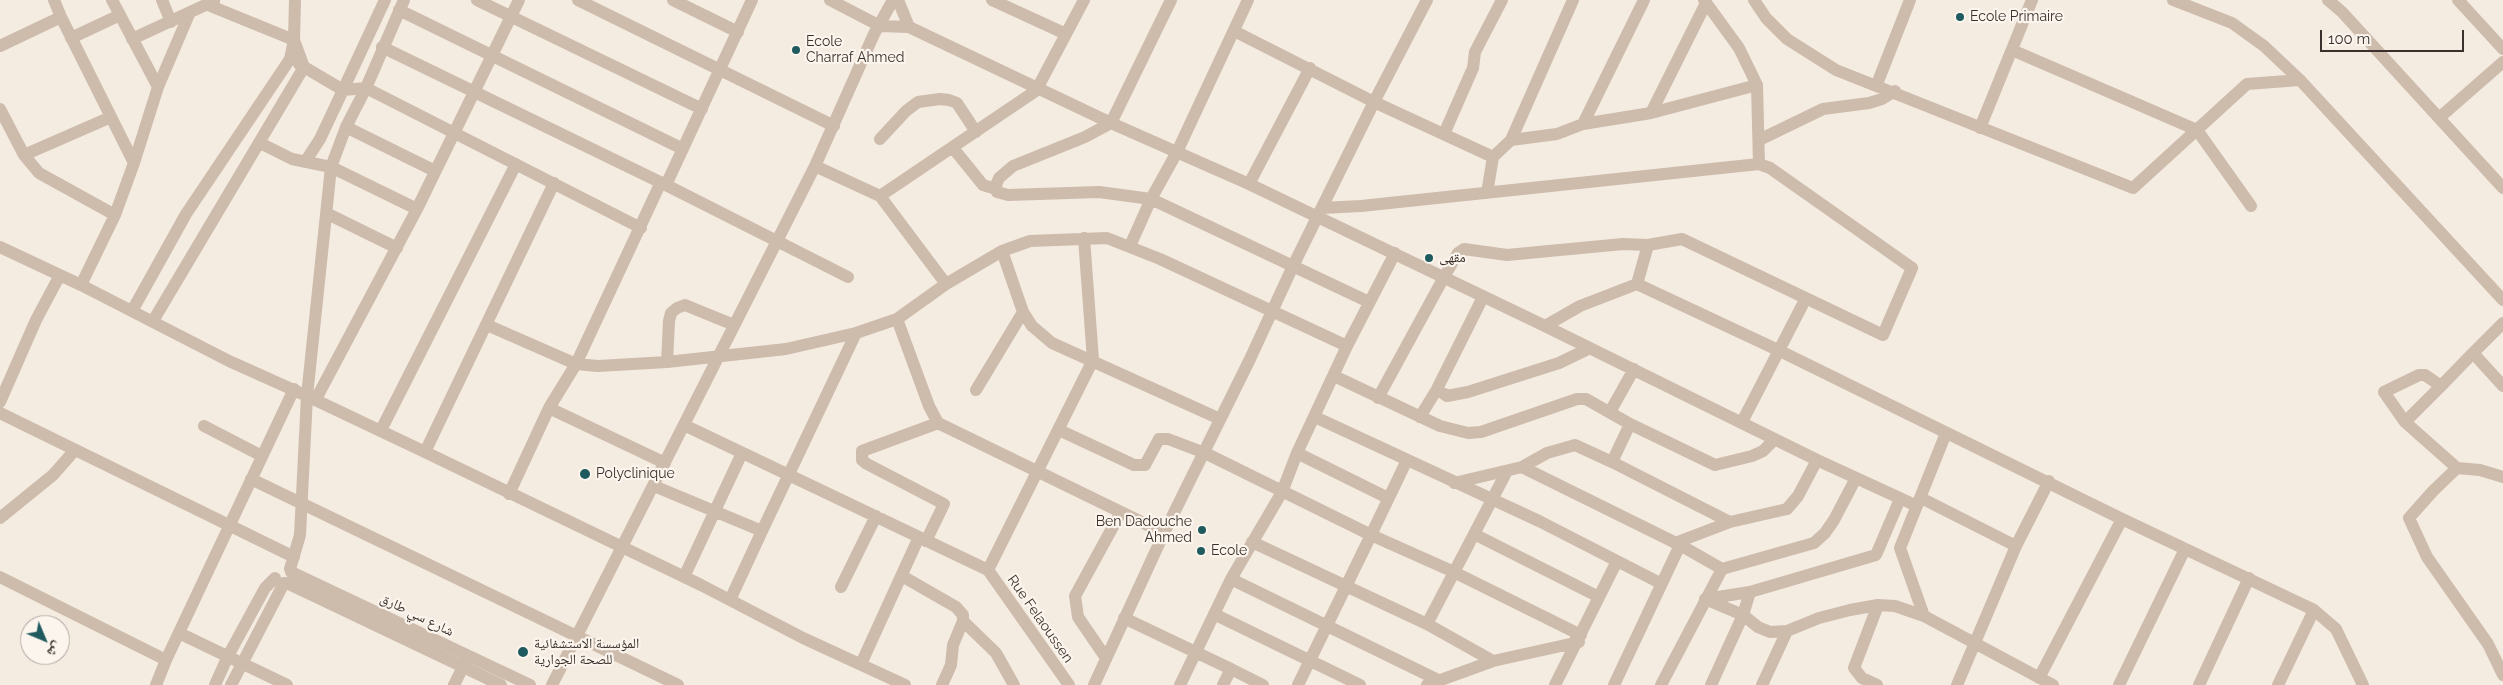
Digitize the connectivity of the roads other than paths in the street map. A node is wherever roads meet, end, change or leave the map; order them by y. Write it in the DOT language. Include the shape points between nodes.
graph roads {
  1 [pos="54,0"];
  2 [pos="112,0"];
  3 [pos="162,0"];
  4 [pos="295,0"];
  5 [pos="385,0"];
  6 [pos="477,0"];
  7 [pos="519,0"];
  8 [pos="578,0"];
  9 [pos="673,0"];
  10 [pos="752,0"];
  11 [pos="830,0"];
  12 [pos="893,0"];
  13 [pos="898,0"];
  14 [pos="992,0"];
  15 [pos="1084,0"];
  16 [pos="1172,0"];
  17 [pos="1248,0"];
  18 [pos="1427,0"];
  19 [pos="1502,0"];
  20 [pos="1573,0"];
  21 [pos="1644,0"];
  22 [pos="1754,0"];
  23 [pos="1910,0"];
  24 [pos="2032,0"];
  25 [pos="2173,0"];
  26 [pos="2328,0"];
  27 [pos="2458,0"];
  28 [pos="1705,1"];
  29 [pos="212,2"];
  30 [pos="1010,4"];
  31 [pos="401,5"];
  32 [pos="2342,6"];
  33 [pos="190,12"];
  34 [pos="120,15"];
  35 [pos="511,16"];
  36 [pos="61,17"];
  37 [pos="171,22"];
  38 [pos="880,26"];
  39 [pos="909,27"];
  40 [pos="1234,31"];
  41 [pos="738,32"];
  42 [pos="1066,34"];
  43 [pos="71,38"];
  44 [pos="132,38"];
  45 [pos="294,40"];
  46 [pos="0,46"];
  47 [pos="382,47"];
  48 [pos="2012,50"];
  49 [pos="2503,50"];
  50 [pos="492,54"];
  51 [pos="290,58"];
  52 [pos="2503,62"];
  53 [pos="304,67"];
  54 [pos="1310,68"];
  55 [pos="721,69"];
  56 [pos="2300,80"];
  57 [pos="1877,84"];
  58 [pos="1758,85"];
  59 [pos="158,87"];
  60 [pos="1039,87"];
  61 [pos="366,88"];
  62 [pos="343,90"];
  63 [pos="1895,91"];
  64 [pos="474,92"];
  65 [pos="1374,102"];
  66 [pos="0,109"];
  67 [pos="702,109"];
  68 [pos="1651,114"];
  69 [pos="111,117"];
  70 [pos="2439,118"];
  71 [pos="1111,123"];
  72 [pos="1583,124"];
  73 [pos="834,126"];
  74 [pos="346,127"];
  75 [pos="1980,128"];
  76 [pos="2197,130"];
  77 [pos="976,132"];
  78 [pos="454,133"];
  79 [pos="1444,134"];
  80 [pos="880,139"];
  81 [pos="1511,140"];
  82 [pos="1759,140"];
  83 [pos="260,143"];
  84 [pos="953,148"];
  85 [pos="683,149"];
  86 [pos="1177,152"];
  87 [pos="24,155"];
  88 [pos="1493,157"];
  89 [pos="305,162"];
  90 [pos="134,164"];
  91 [pos="516,164"];
  92 [pos="1759,164"];
  93 [pos="815,166"];
  94 [pos="331,167"];
  95 [pos="436,171"];
  96 [pos="554,183"];
  97 [pos="663,183"];
  98 [pos="1248,184"];
  99 [pos="2503,188"];
  100 [pos="996,189"];
  101 [pos="1488,193"];
  102 [pos="880,196"];
  103 [pos="1151,199"];
  104 [pos="2251,206"];
  105 [pos="417,209"];
  106 [pos="1320,213"];
  107 [pos="328,214"];
  108 [pos="115,215"];
  109 [pos="641,228"];
  110 [pos="1084,238"];
  111 [pos="776,241"];
  112 [pos="1648,245"];
  113 [pos="1130,246"];
  114 [pos="0,247"];
  115 [pos="397,248"];
  116 [pos="1002,251"];
  117 [pos="1395,253"];
  118 [pos="1292,266"];
  119 [pos="60,275"];
  120 [pos="848,277"];
  121 [pos="1444,277"];
  122 [pos="946,284"];
  123 [pos="1637,284"];
  124 [pos="82,285"];
  125 [pos="1483,297"];
  126 [pos="1806,298"];
  127 [pos="2503,300"];
  128 [pos="1369,302"];
  129 [pos="132,311"];
  130 [pos="1022,312"];
  131 [pos="1272,313"];
  132 [pos="897,319"];
  133 [pos="153,321"];
  134 [pos="487,324"];
  135 [pos="2503,324"];
  136 [pos="734,325"];
  137 [pos="1545,326"];
  138 [pos="856,333"];
  139 [pos="1347,346"];
  140 [pos="1590,348"];
  141 [pos="1780,351"];
  142 [pos="2473,353"];
  143 [pos="718,357"];
  144 [pos="1093,360"];
  145 [pos="667,362"];
  146 [pos="576,364"];
  147 [pos="1634,369"];
  148 [pos="1334,376"];
  149 [pos="2441,386"];
  150 [pos="2503,386"];
  151 [pos="294,389"];
  152 [pos="1437,389"];
  153 [pos="976,390"];
  154 [pos="312,397"];
  155 [pos="1378,398"];
  156 [pos="0,402"];
  157 [pos="549,408"];
  158 [pos="1610,412"];
  159 [pos="0,413"];
  160 [pos="1420,416"];
  161 [pos="1315,417"];
  162 [pos="1220,419"];
  163 [pos="1742,422"];
  164 [pos="2405,422"];
  165 [pos="938,423"];
  166 [pos="1630,424"];
  167 [pos="684,425"];
  168 [pos="204,426"];
  169 [pos="381,430"];
  170 [pos="1059,430"];
  171 [pos="1946,433"];
  172 [pos="1776,439"];
  173 [pos="75,450"];
  174 [pos="425,452"];
  175 [pos="742,453"];
  176 [pos="1205,453"];
  177 [pos="1297,453"];
  178 [pos="262,456"];
  179 [pos="1407,460"];
  180 [pos="1817,460"];
  181 [pos="1612,462"];
  182 [pos="665,463"];
  183 [pos="1522,467"];
  184 [pos="2457,468"];
  185 [pos="1036,471"];
  186 [pos="1507,471"];
  187 [pos="788,475"];
  188 [pos="2503,477"];
  189 [pos="1856,478"];
  190 [pos="251,479"];
  191 [pos="2048,481"];
  192 [pos="1454,483"];
  193 [pos="654,486"];
  194 [pos="1282,492"];
  195 [pos="509,494"];
  196 [pos="1388,498"];
  197 [pos="1900,499"];
  198 [pos="1493,500"];
  199 [pos="302,502"];
  200 [pos="1919,502"];
  201 [pos="714,511"];
  202 [pos="1121,512"];
  203 [pos="876,516"];
  204 [pos="0,518"];
  205 [pos="2122,518"];
  206 [pos="1730,522"];
  207 [pos="229,526"];
  208 [pos="762,531"];
  209 [pos="1164,533"];
  210 [pos="1474,534"];
  211 [pos="1371,535"];
  212 [pos="923,539"];
  213 [pos="1252,542"];
  214 [pos="1678,544"];
  215 [pos="2016,546"];
  216 [pos="1900,548"];
  217 [pos="622,549"];
  218 [pos="2185,549"];
  219 [pos="1876,554"];
  220 [pos="294,557"];
  221 [pos="1617,561"];
  222 [pos="988,570"];
  223 [pos="1722,570"];
  224 [pos="1454,572"];
  225 [pos="902,576"];
  226 [pos="0,577"];
  227 [pos="285,577"];
  228 [pos="684,577"];
  229 [pos="2249,578"];
  230 [pos="1231,579"];
  231 [pos="1660,583"];
  232 [pos="1344,586"];
  233 [pos="841,587"];
  234 [pos="1750,592"];
  235 [pos="1598,597"];
  236 [pos="1705,599"];
  237 [pos="730,600"];
  238 [pos="1878,605"];
  239 [pos="2314,610"];
  240 [pos="1214,614"];
  241 [pos="1743,615"];
  242 [pos="1924,616"];
  243 [pos="1124,618"];
  244 [pos="963,621"];
  245 [pos="1326,624"];
  246 [pos="1427,624"];
  247 [pos="1787,632"];
  248 [pos="178,633"];
  249 [pos="1578,636"];
  250 [pos="577,637"];
  251 [pos="1976,644"];
  252 [pos="1196,650"];
  253 [pos="228,656"];
  254 [pos="1106,658"];
  255 [pos="166,660"];
  256 [pos="1493,661"];
  257 [pos="241,662"];
  258 [pos="465,662"];
  259 [pos="1309,662"];
  260 [pos="861,664"];
  261 [pos="1231,668"];
  262 [pos="2503,675"];
  263 [pos="2039,678"];
  264 [pos="1440,680"];
  265 [pos="156,685"];
  266 [pos="215,685"];
  267 [pos="230,685"];
  268 [pos="288,685"];
  269 [pos="454,685"];
  270 [pos="500,685"];
  271 [pos="530,685"];
  272 [pos="552,685"];
  273 [pos="678,685"];
  274 [pos="905,685"];
  275 [pos="942,685"];
  276 [pos="1014,685"];
  277 [pos="1069,685"];
  278 [pos="1094,685"];
  279 [pos="1180,685"];
  280 [pos="1223,685"];
  281 [pos="1263,685"];
  282 [pos="1298,685"];
  283 [pos="1360,685"];
  284 [pos="1427,685"];
  285 [pos="1555,685"];
  286 [pos="1614,685"];
  287 [pos="1661,685"];
  288 [pos="1711,685"];
  289 [pos="1762,685"];
  290 [pos="1877,685"];
  291 [pos="1958,685"];
  292 [pos="2052,685"];
  293 [pos="2118,685"];
  294 [pos="2199,685"];
  295 [pos="2278,685"];
  296 [pos="2362,685"];
  1 -- 36 [label="street"];
  2 -- 34 [label="street"];
  3 -- 37 [label="street"];
  4 -- 45 [label="street"];
  5 -- 62 [label="street"];
  6 -- 35 [label="street"];
  7 -- 35 [label="street"];
  8 -- 55 [label="street"];
  9 -- 41 [label="street"];
  10 -- 41 [label="street"];
  11 -- 38 [label="street"];
  12 -- 38 [label="street"];
  13 -- 39 [label="street"];
  14 -- 30 [label="street"];
  15 -- 42 [label="street"];
  16 -- 71 [label="street"];
  17 -- 40 [label="street"];
  18 -- 65 [label="street"];
  19 -- 79 [label="street" via="1475,52 1473,68"];
  20 -- 81 [label="street"];
  21 -- 72 [label="street"];
  22 -- 57 [label="street" via="1787,39 1836,70"];
  23 -- 57 [label="street"];
  24 -- 48 [label="street"];
  25 -- 56 [label="street" via="2232,22 2264,46"];
  26 -- 32 [label="street"];
  27 -- 49 [label="street"];
  28 -- 58 [label="street" via="1740,48"];
  28 -- 68 [label="street"];
  29 -- 33 [label="street"];
  29 -- 45 [label="street"];
  30 -- 42 [label="street"];
  31 -- 47 [label="street"];
  31 -- 50 [label="street"];
  32 -- 70 [label="street"];
  33 -- 37 [label="street"];
  33 -- 59 [label="street"];
  34 -- 43 [label="street"];
  34 -- 44 [label="street"];
  35 -- 50 [label="street"];
  35 -- 67 [label="street"];
  36 -- 43 [label="street"];
  36 -- 46 [label="street"];
  37 -- 44 [label="street"];
  38 -- 39 [label="street"];
  38 -- 73 [label="street"];
  39 -- 60 [label="street"];
  40 -- 54 [label="street"];
  40 -- 86 [label="street"];
  41 -- 55 [label="street"];
  42 -- 60 [label="street"];
  43 -- 69 [label="street"];
  44 -- 59 [label="street"];
  45 -- 51 [label="street"];
  45 -- 53 [label="street"];
  47 -- 61 [label="street"];
  47 -- 64 [label="street"];
  48 -- 75 [label="street"];
  48 -- 76 [label="street"];
  50 -- 64 [label="street"];
  50 -- 85 [label="street"];
  51 -- 53 [label="street"];
  51 -- 129 [label="street" via="186,214"];
  52 -- 70 [label="street"];
  53 -- 62 [label="street"];
  53 -- 83 [label="street"];
  54 -- 65 [label="street"];
  54 -- 98 [label="street"];
  55 -- 67 [label="street"];
  55 -- 73 [label="street"];
  56 -- 76 [label="street" via="2247,84"];
  56 -- 127 [label="street"];
  57 -- 63 [label="street"];
  58 -- 68 [label="street"];
  58 -- 82 [label="street"];
  59 -- 90 [label="street"];
  60 -- 71 [label="street"];
  60 -- 77 [label="street"];
  61 -- 62 [label="street"];
  61 -- 74 [label="street"];
  61 -- 78 [label="street"];
  62 -- 89 [label="street"];
  63 -- 75 [label="street"];
  63 -- 82 [label="street" via="1869,103 1823,109"];
  64 -- 78 [label="street"];
  64 -- 97 [label="street"];
  65 -- 79 [label="street"];
  65 -- 106 [label="street"];
  66 -- 87 [label="street"];
  67 -- 85 [label="street"];
  68 -- 72 [label="street"];
  69 -- 87 [label="street"];
  69 -- 90 [label="street"];
  70 -- 99 [label="street"];
  71 -- 86 [label="street"];
  71 -- 100 [label="street" via="1013,166 999,178"];
  72 -- 81 [label="street" via="1557,134"];
  73 -- 93 [label="street"];
  74 -- 94 [label="street"];
  74 -- 95 [label="street"];
  75 -- 76 [label="street" via="2133,188"];
  76 -- 104 [label="street"];
  77 -- 80 [label="street" via="956,103 940,99 918,102 906,110"];
  77 -- 84 [label="street"];
  78 -- 91 [label="street"];
  78 -- 95 [label="street"];
  79 -- 88 [label="street"];
  81 -- 88 [label="street"];
  82 -- 92 [label="street"];
  83 -- 89 [label="street"];
  83 -- 133 [label="street"];
  84 -- 100 [label="street" via="983,185"];
  84 -- 102 [label="street"];
  85 -- 97 [label="street"];
  86 -- 98 [label="street"];
  86 -- 103 [label="street"];
  87 -- 108 [label="street" via="39,173"];
  88 -- 101 [label="street"];
  89 -- 94 [label="street"];
  90 -- 108 [label="street"];
  91 -- 96 [label="street"];
  91 -- 169 [label="street"];
  92 -- 101 [label="street"];
  92 -- 126 [label="street" via="1770,168 1912,268 1883,335"];
  93 -- 102 [label="street"];
  93 -- 111 [label="street"];
  94 -- 105 [label="street"];
  94 -- 107 [label="street"];
  95 -- 105 [label="street"];
  96 -- 109 [label="street"];
  96 -- 134 [label="street"];
  97 -- 109 [label="street"];
  97 -- 111 [label="street"];
  98 -- 106 [label="street"];
  100 -- 103 [label="street" via="1000,194 1008,195 1099,192"];
  101 -- 106 [label="street"];
  102 -- 122 [label="street"];
  103 -- 113 [label="street"];
  103 -- 118 [label="street"];
  105 -- 115 [label="street"];
  106 -- 117 [label="street"];
  106 -- 118 [label="street"];
  107 -- 115 [label="street"];
  107 -- 154 [label="street"];
  108 -- 124 [label="street"];
  109 -- 146 [label="street"];
  110 -- 113 [label="street" via="1106,238"];
  110 -- 116 [label="street" via="1030,241"];
  110 -- 144 [label="street"];
  111 -- 120 [label="street"];
  111 -- 136 [label="street"];
  112 -- 121 [label="street" via="1623,244 1507,255 1464,249 1458,253"];
  112 -- 123 [label="street"];
  112 -- 126 [label="street" via="1682,239"];
  113 -- 131 [label="street"];
  114 -- 119 [label="street"];
  115 -- 154 [label="street"];
  116 -- 122 [label="street"];
  116 -- 130 [label="street"];
  117 -- 121 [label="street"];
  117 -- 128 [label="street"];
  118 -- 128 [label="street"];
  118 -- 131 [label="street"];
  119 -- 124 [label="street"];
  119 -- 156 [label="street"];
  121 -- 125 [label="street"];
  121 -- 155 [label="street"];
  122 -- 132 [label="street"];
  123 -- 137 [label="street" via="1580,306"];
  123 -- 141 [label="street"];
  124 -- 129 [label="street"];
  125 -- 137 [label="street"];
  125 -- 152 [label="street"];
  126 -- 141 [label="street"];
  128 -- 139 [label="street"];
  129 -- 133 [label="street"];
  130 -- 144 [label="street" via="1032,326 1052,343"];
  130 -- 153 [label="street"];
  131 -- 139 [label="street"];
  131 -- 162 [label="street"];
  132 -- 138 [label="street"];
  132 -- 165 [label="street"];
  133 -- 151 [label="street"];
  134 -- 146 [label="street"];
  134 -- 174 [label="street"];
  135 -- 142 [label="street"];
  136 -- 143 [label="street"];
  136 -- 145 [label="street" via="685,305 677,308 669,321"];
  137 -- 140 [label="street"];
  138 -- 143 [label="street" via="786,349"];
  138 -- 187 [label="street"];
  139 -- 148 [label="street"];
  140 -- 147 [label="street"];
  140 -- 152 [label="street" via="1558,363 1468,392 1447,396"];
  141 -- 163 [label="street"];
  141 -- 171 [label="street"];
  142 -- 149 [label="street"];
  142 -- 150 [label="street"];
  143 -- 145 [label="street"];
  143 -- 167 [label="street"];
  144 -- 162 [label="street"];
  144 -- 170 [label="street"];
  145 -- 146 [label="street"];
  146 -- 157 [label="street"];
  147 -- 158 [label="street"];
  147 -- 163 [label="street"];
  148 -- 155 [label="street"];
  148 -- 161 [label="street"];
  149 -- 164 [label="street"];
  149 -- 164 [label="street" via="2418,374 2384,392"];
  151 -- 154 [label="street"];
  151 -- 178 [label="street"];
  152 -- 160 [label="street"];
  154 -- 169 [label="street"];
  154 -- 199 [label="street"];
  155 -- 160 [label="street"];
  157 -- 182 [label="street"];
  157 -- 195 [label="street"];
  158 -- 160 [label="street" via="1586,399 1577,398 1481,432 1468,433 1440,426"];
  158 -- 166 [label="street"];
  159 -- 173 [label="street"];
  161 -- 177 [label="street"];
  161 -- 179 [label="street"];
  162 -- 176 [label="street"];
  163 -- 172 [label="street"];
  164 -- 184 [label="street"];
  165 -- 185 [label="street"];
  165 -- 212 [label="street" via="862,451 862,460 868,464 944,504"];
  166 -- 172 [label="street" via="1715,465 1752,456"];
  166 -- 181 [label="street"];
  167 -- 175 [label="street"];
  167 -- 182 [label="street"];
  168 -- 178 [label="street"];
  169 -- 174 [label="street"];
  170 -- 176 [label="street" via="1134,465 1145,465 1159,439 1168,439"];
  170 -- 185 [label="street"];
  171 -- 191 [label="street"];
  171 -- 200 [label="street"];
  172 -- 180 [label="street"];
  173 -- 204 [label="street" via="53,476"];
  173 -- 207 [label="street"];
  174 -- 195 [label="street"];
  175 -- 187 [label="street"];
  175 -- 201 [label="street"];
  176 -- 194 [label="street"];
  176 -- 209 [label="street"];
  177 -- 194 [label="street"];
  177 -- 196 [label="street"];
  178 -- 190 [label="street"];
  179 -- 192 [label="street"];
  179 -- 196 [label="street"];
  180 -- 189 [label="street"];
  180 -- 206 [label="street" via="1798,496 1787,509"];
  181 -- 183 [label="street" via="1574,445 1547,453"];
  181 -- 206 [label="street"];
  182 -- 193 [label="street"];
  183 -- 186 [label="street"];
  183 -- 214 [label="street"];
  184 -- 188 [label="street"];
  184 -- 262 [label="street" via="2409,518 2427,557 2488,644"];
  185 -- 202 [label="street"];
  185 -- 222 [label="street"];
  186 -- 192 [label="street"];
  186 -- 198 [label="street"];
  187 -- 203 [label="street"];
  187 -- 208 [label="street"];
  189 -- 197 [label="street"];
  189 -- 223 [label="street" via="1825,534 1814,543"];
  190 -- 199 [label="street"];
  190 -- 207 [label="street"];
  191 -- 205 [label="street"];
  191 -- 215 [label="street"];
  192 -- 198 [label="street"];
  193 -- 201 [label="street"];
  193 -- 217 [label="street"];
  194 -- 211 [label="street"];
  194 -- 213 [label="street"];
  195 -- 217 [label="street"];
  196 -- 211 [label="street"];
  197 -- 200 [label="street"];
  197 -- 219 [label="street"];
  198 -- 210 [label="street"];
  198 -- 221 [label="street"];
  199 -- 220 [label="street" via="300,535"];
  199 -- 250 [label="street"];
  200 -- 215 [label="street"];
  200 -- 216 [label="street"];
  201 -- 208 [label="street"];
  201 -- 228 [label="street"];
  202 -- 209 [label="street"];
  202 -- 254 [label="street" via="1075,596 1082,626"];
  203 -- 212 [label="street"];
  203 -- 233 [label="street"];
  205 -- 218 [label="street"];
  205 -- 263 [label="street"];
  206 -- 214 [label="street"];
  207 -- 220 [label="street"];
  207 -- 248 [label="street"];
  208 -- 237 [label="street"];
  209 -- 243 [label="street"];
  210 -- 224 [label="street"];
  210 -- 235 [label="street"];
  211 -- 224 [label="street"];
  211 -- 232 [label="street"];
  212 -- 222 [label="street"];
  212 -- 225 [label="street"];
  213 -- 230 [label="street"];
  213 -- 232 [label="street"];
  214 -- 223 [label="street"];
  214 -- 231 [label="street"];
  215 -- 251 [label="street"];
  216 -- 219 [label="street"];
  216 -- 242 [label="street"];
  217 -- 228 [label="street"];
  217 -- 250 [label="street"];
  218 -- 229 [label="street"];
  218 -- 293 [label="street"];
  219 -- 234 [label="street"];
  220 -- 227 [label="street"];
  221 -- 231 [label="street"];
  221 -- 235 [label="street"];
  222 -- 277 [label="street, Rue Felaoussen"];
  223 -- 236 [label="street"];
  224 -- 246 [label="street"];
  224 -- 249 [label="street"];
  225 -- 244 [label="street" via="956,607 963,615"];
  225 -- 260 [label="street"];
  226 -- 255 [label="street"];
  227 -- 253 [label="street" via="265,588"];
  227 -- 257 [label="street"];
  227 -- 258 [label="street, شارع سي طارق"];
  228 -- 237 [label="street"];
  229 -- 239 [label="street"];
  229 -- 294 [label="street"];
  230 -- 240 [label="street"];
  230 -- 245 [label="street"];
  231 -- 286 [label="street"];
  232 -- 245 [label="street"];
  232 -- 246 [label="street"];
  234 -- 236 [label="street"];
  234 -- 241 [label="street"];
  235 -- 249 [label="street"];
  236 -- 241 [label="street"];
  236 -- 287 [label="street"];
  237 -- 260 [label="street"];
  238 -- 242 [label="street" via="1895,606"];
  238 -- 247 [label="street" via="1819,618"];
  238 -- 290 [label="street" via="1854,668 1862,678"];
  239 -- 295 [label="street"];
  239 -- 296 [label="street" via="2336,629"];
  240 -- 252 [label="street"];
  240 -- 259 [label="street"];
  241 -- 247 [label="street" via="1764,630"];
  241 -- 288 [label="street"];
  242 -- 251 [label="street"];
  243 -- 252 [label="street"];
  243 -- 254 [label="street"];
  244 -- 275 [label="street" via="953,645 952,665"];
  244 -- 276 [label="street" via="996,653"];
  245 -- 259 [label="street"];
  245 -- 264 [label="street"];
  246 -- 256 [label="street"];
  247 -- 289 [label="street"];
  248 -- 253 [label="street"];
  248 -- 255 [label="street"];
  249 -- 256 [label="street"];
  249 -- 285 [label="street"];
  250 -- 272 [label="street"];
  250 -- 273 [label="street"];
  251 -- 263 [label="street"];
  251 -- 291 [label="street"];
  252 -- 261 [label="street"];
  252 -- 279 [label="street"];
  253 -- 257 [label="street"];
  253 -- 266 [label="street"];
  254 -- 278 [label="street"];
  255 -- 265 [label="street"];
  256 -- 264 [label="street"];
  257 -- 267 [label="street"];
  257 -- 268 [label="street"];
  258 -- 269 [label="street"];
  258 -- 270 [label="street, شارع سي طارق"];
  258 -- 271 [label="street, شارع سي طارق"];
  259 -- 282 [label="street"];
  259 -- 283 [label="street"];
  260 -- 274 [label="street"];
  261 -- 280 [label="street"];
  261 -- 281 [label="street"];
  263 -- 292 [label="street"];
  264 -- 284 [label="street"];
}
